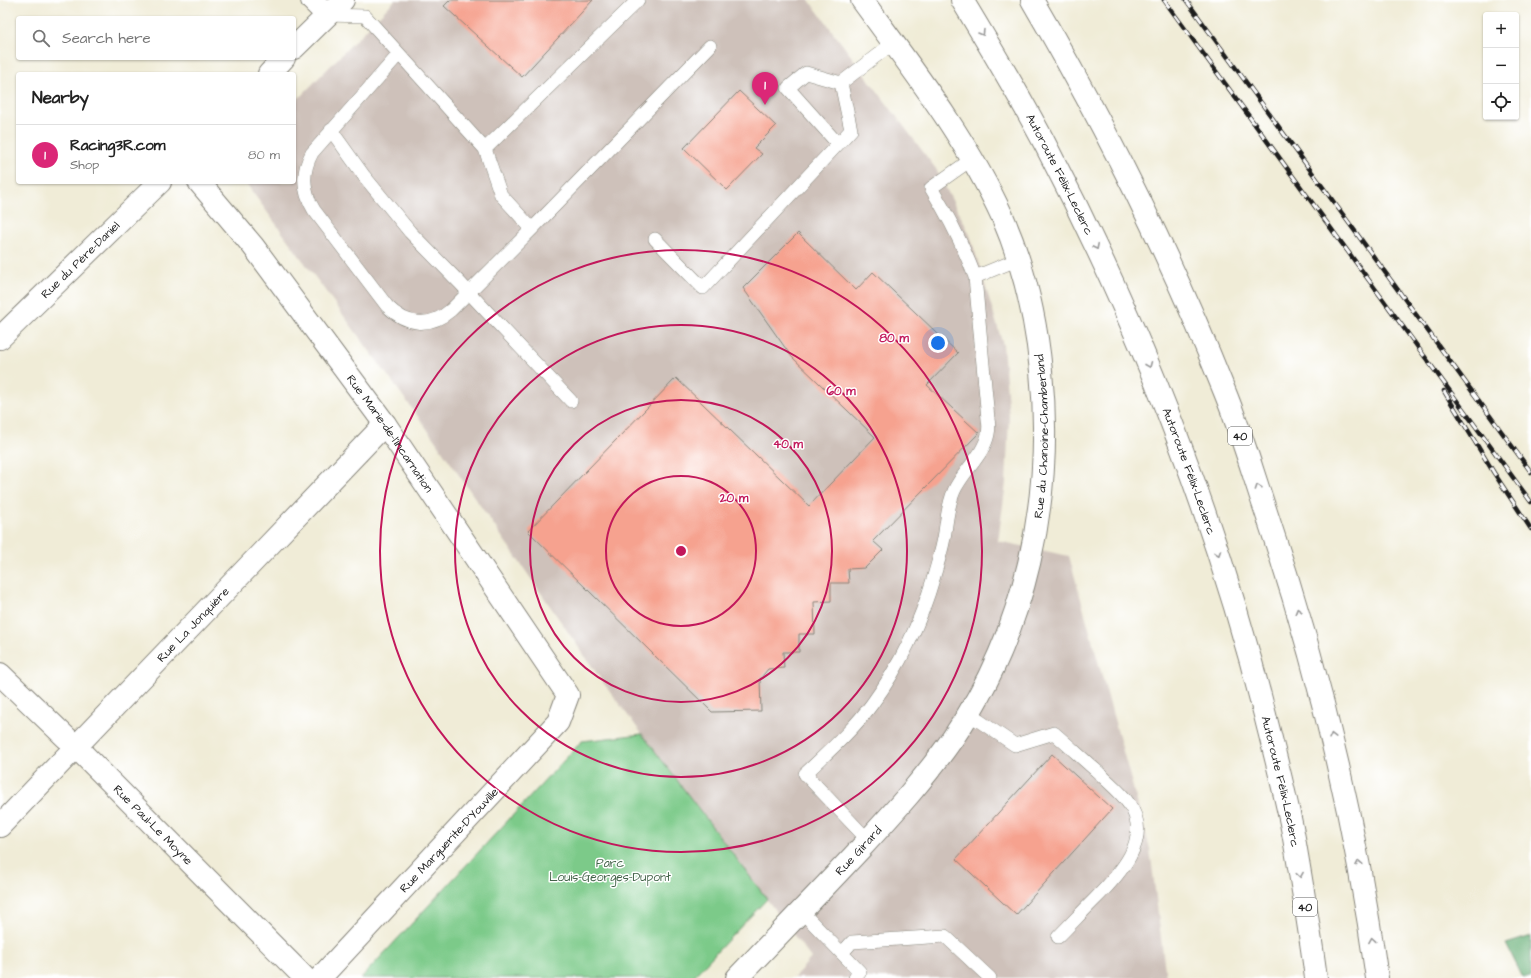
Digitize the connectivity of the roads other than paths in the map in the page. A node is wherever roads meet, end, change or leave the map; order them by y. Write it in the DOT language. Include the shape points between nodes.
graph roads {
  1 [pos="312,0"];
  2 [pos="343,0"];
  3 [pos="638,0"];
  4 [pos="862,0"];
  5 [pos="962,0"];
  6 [pos="1032,0"];
  7 [pos="327,16"];
  8 [pos="893,43"];
  9 [pos="296,46"];
  10 [pos="710,46"];
  11 [pos="399,54"];
  12 [pos="282,60"];
  13 [pos="271,72"];
  14 [pos="841,83"];
  15 [pos="331,130"];
  16 [pos="838,144"];
  17 [pos="485,149"];
  18 [pos="972,159"];
  19 [pos="158,184"];
  20 [pos="201,184"];
  21 [pos="532,230"];
  22 [pos="655,239"];
  23 [pos="1018,259"];
  24 [pos="975,277"];
  25 [pos="469,293"];
  26 [pos="0,338"];
  27 [pos="571,401"];
  28 [pos="385,424"];
  29 [pos="0,674"];
  30 [pos="568,695"];
  31 [pos="969,714"];
  32 [pos="76,747"];
  33 [pos="0,826"];
  34 [pos="868,840"];
  35 [pos="801,911"];
  36 [pos="1058,937"];
  37 [pos="842,953"];
  38 [pos="305,978"];
  39 [pos="320,978"];
  40 [pos="737,978"];
  41 [pos="855,978"];
  42 [pos="990,978"];
  43 [pos="1316,978"];
  44 [pos="1377,978"];
  1 -- 7 [label="main road"];
  2 -- 7 [label="main road"];
  3 -- 17 [label="lane"];
  4 -- 8 [label="main road, Rue du Chanoine-Chamberland"];
  5 -- 43 [label="main road, Autoroute Félix-Leclerc / 40, one-way" via="1030,115 1083,220 1144,352 1194,484 1236,609 1276,760 1294,836"];
  44 -- 6 [label="main road, 40, one-way" via="1355,844 1325,710 1291,587 1225,393 1184,296 1134,189 1083,88"];
  7 -- 9 [label="main road"];
  7 -- 11 [label="lane" via="365,16"];
  8 -- 14 [label="lane"];
  8 -- 18 [label="main road, Rue du Chanoine-Chamberland"];
  10 -- 21 [label="lane"];
  11 -- 15 [label="lane"];
  11 -- 17 [label="lane"];
  12 -- 13 [label="main road"];
  14 -- 16 [label="lane" via="851,130"];
  14 -- 16 [label="lane" via="806,73 788,88"];
  15 -- 25 [label="lane" via="364,176 410,232"];
  15 -- 25 [label="lane" via="308,161 304,178 306,195 314,210 387,306 407,320 430,322 445,316"];
  16 -- 22 [label="lane" via="703,288"];
  17 -- 21 [label="lane" via="501,195"];
  18 -- 23 [label="main road, Rue du Chanoine-Chamberland" via="1002,216"];
  18 -- 24 [label="lane" via="931,188 950,218"];
  19 -- 26 [label="main road, Rue du Père-Daniel"];
  20 -- 28 [label="main road, Rue Marie-de-l'Incarnation" via="253,246"];
  21 -- 25 [label="lane"];
  23 -- 24 [label="lane"];
  23 -- 31 [label="main road, Rue du Chanoine-Chamberland" via="1035,326 1043,393 1045,447 1041,505 1032,550 1013,616 988,677"];
  24 -- 34 [label="lane" via="988,437 954,491 946,514 945,532 934,577 906,647 872,705 805,774"];
  25 -- 27 [label="lane"];
  28 -- 30 [label="main road, Rue Marie-de-l'Incarnation"];
  28 -- 32 [label="main road, Rue La Jonquière"];
  29 -- 32 [label="main road, Rue Paul-Le Moyne"];
  30 -- 39 [label="main road, Rue Marguerite-D'Youville" via="558,722"];
  31 -- 34 [label="main road, Rue Girard" via="934,765"];
  31 -- 36 [label="lane" via="1015,745 1054,733 1117,790 1134,814 1137,835 1130,858 1108,887"];
  32 -- 33 [label="main road, Rue La Jonquière"];
  32 -- 38 [label="main road, Rue Paul-Le Moyne"];
  34 -- 35 [label="main road, Rue Girard"];
  35 -- 37 [label="lane"];
  35 -- 40 [label="main road, Rue Girard"];
  37 -- 41 [label="lane" via="860,972"];
  37 -- 42 [label="lane" via="852,942 945,936"];
}
